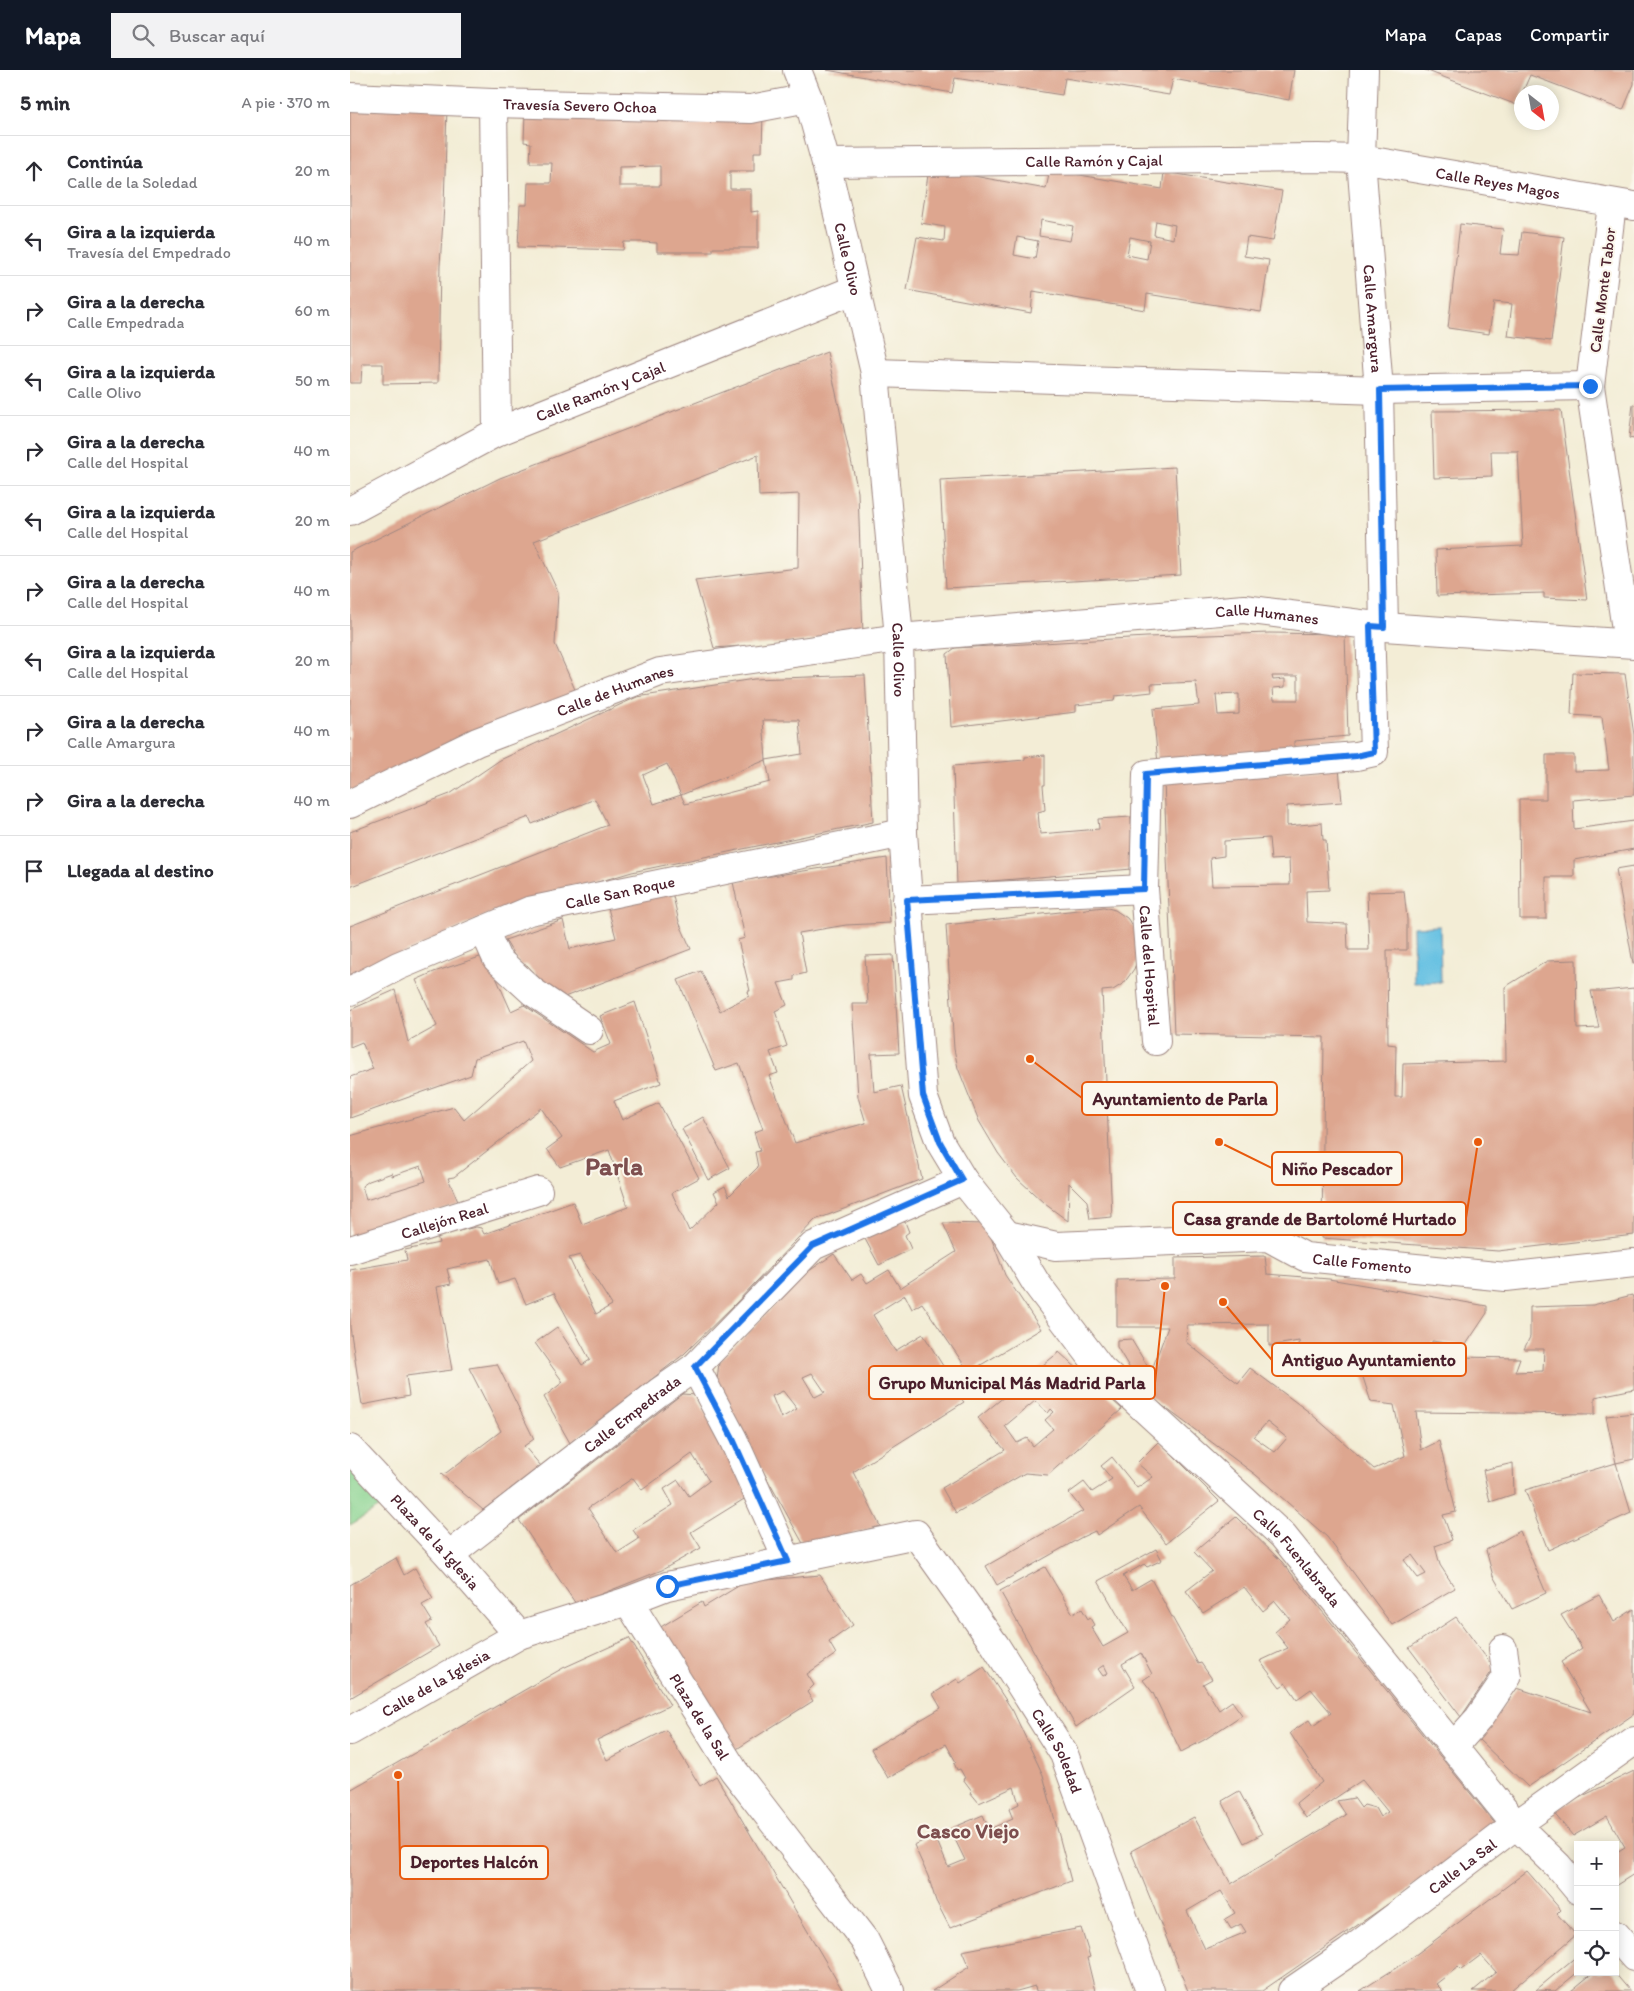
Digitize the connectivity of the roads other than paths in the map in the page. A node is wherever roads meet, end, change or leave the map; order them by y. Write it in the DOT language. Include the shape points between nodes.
graph roads {
  1 [pos="797,70"];
  2 [pos="1364,70"];
  3 [pos="350,97"];
  4 [pos="808,98"];
  5 [pos="493,103"];
  6 [pos="1361,159"];
  7 [pos="826,163"];
  8 [pos="1623,205"];
  9 [pos="856,289"];
  10 [pos="875,373"];
  11 [pos="1590,386"];
  12 [pos="1380,390"];
  13 [pos="497,432"];
  14 [pos="350,511"];
  15 [pos="1377,626"];
  16 [pos="899,638"];
  17 [pos="1631,643"];
  18 [pos="350,804"];
  19 [pos="903,833"];
  20 [pos="1144,889"];
  21 [pos="907,900"];
  22 [pos="484,930"];
  23 [pos="350,991"];
  24 [pos="589,1030"];
  25 [pos="1156,1041"];
  26 [pos="962,1180"];
  27 [pos="538,1191"];
  28 [pos="1007,1235"];
  29 [pos="350,1250"];
  30 [pos="1634,1263"];
  31 [pos="695,1367"];
  32 [pos="350,1449"];
  33 [pos="916,1534"];
  34 [pos="449,1555"];
  35 [pos="788,1561"];
  36 [pos="628,1601"];
  37 [pos="520,1635"];
  38 [pos="1503,1649"];
  39 [pos="350,1730"];
  40 [pos="1634,1742"];
  41 [pos="1453,1747"];
  42 [pos="1516,1825"];
  43 [pos="1575,1886"];
  44 [pos="1619,1940"];
  45 [pos="1634,1957"];
  46 [pos="890,1991"];
  47 [pos="1150,1991"];
  48 [pos="1292,1991"];
  1 -- 4 [label="street, Calle Olivo"];
  2 -- 6 [label="street, Calle Amargura"];
  3 -- 5 [label="street, Travesía Severo Ochoa"];
  4 -- 5 [label="street, Travesía Severo Ochoa" via="751,108"];
  4 -- 7 [label="street, Calle Olivo"];
  5 -- 13 [label="street"];
  6 -- 7 [label="street, Calle Ramón y Cajal"];
  6 -- 8 [label="street, Calle Reyes Magos"];
  6 -- 12 [label="street, Calle Amargura"];
  7 -- 9 [label="street, Calle Olivo"];
  8 -- 11 [label="street, Calle Monte Tabor"];
  9 -- 10 [label="street, Calle Olivo"];
  9 -- 13 [label="street, Calle Ramón y Cajal"];
  10 -- 12 [label="street"];
  10 -- 16 [label="street, Calle Olivo"];
  11 -- 12 [label="street"];
  11 -- 17 [label="street, Calle Monte Tabor"];
  12 -- 15 [label="street, Calle Amargura"];
  13 -- 14 [label="street, Calle Ramón y Cajal"];
  15 -- 16 [label="street, Calle Humanes" via="1244,609"];
  15 -- 17 [label="street, Calle Humanes"];
  15 -- 20 [label="street, Calle del Hospital" via="1374,752 1146,774"];
  16 -- 18 [label="street, Calle de Humanes" via="660,672 477,742"];
  16 -- 19 [label="street, Calle Olivo"];
  19 -- 21 [label="street, Calle Olivo"];
  19 -- 22 [label="street, Calle San Roque" via="529,911"];
  20 -- 21 [label="street, Calle del Hospital"];
  20 -- 25 [label="street, Calle del Hospital"];
  21 -- 26 [label="street, Calle Olivo" via="923,1096 940,1142"];
  22 -- 23 [label="street, Calle San Roque" via="398,966"];
  22 -- 24 [label="street" via="497,959 533,992"];
  26 -- 28 [label="street, Calle Olivo"];
  26 -- 31 [label="street, Calle Empedrada" via="813,1246"];
  27 -- 29 [label="street, Callejón Real"];
  28 -- 30 [label="street, Calle Fomento" via="1056,1246 1268,1237 1305,1256 1506,1276"];
  28 -- 41 [label="street, Calle Fuenlabrada" via="1036,1283 1101,1368 1284,1536"];
  31 -- 34 [label="street, Calle Empedrada"];
  31 -- 35 [label="street" via="733,1439"];
  32 -- 34 [label="street, Plaza de la Iglesia"];
  33 -- 35 [label="street, Calle de la Iglesia"];
  33 -- 47 [label="street, Calle Soledad" via="995,1645 1064,1754"];
  34 -- 37 [label="street, Plaza de la Iglesia"];
  35 -- 36 [label="street, Calle de la Iglesia" via="667,1586"];
  36 -- 37 [label="street, Calle de la Iglesia"];
  36 -- 46 [label="street, Plaza de la Sal" via="734,1771 865,1941"];
  37 -- 39 [label="street, Calle de la Iglesia"];
  38 -- 41 [label="street" via="1507,1677 1479,1718"];
  40 -- 42 [label="street, Calle La Sal"];
  41 -- 42 [label="street, Calle Fuenlabrada"];
  42 -- 43 [label="street, Calle Fuenlabrada"];
  42 -- 48 [label="street, Calle La Sal" via="1349,1952"];
  44 -- 45 [label="street"];
}
